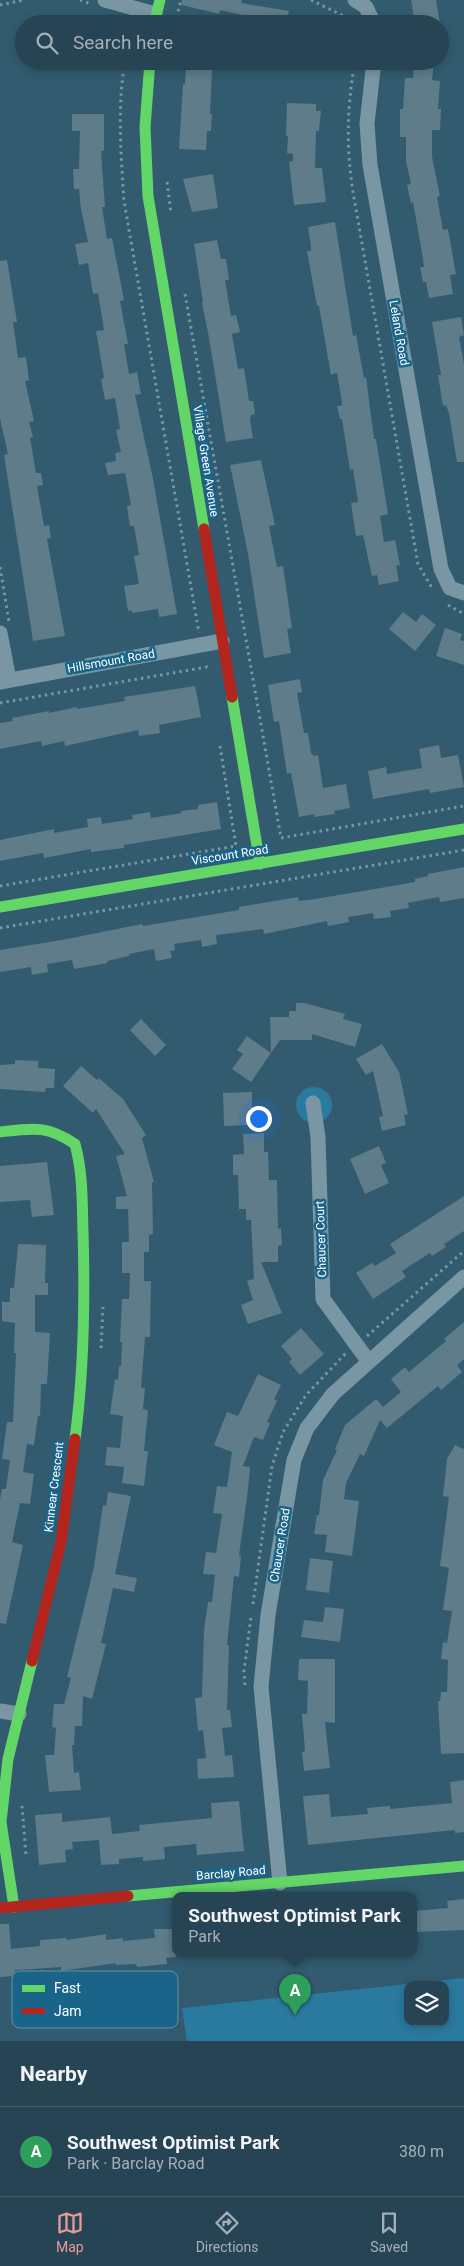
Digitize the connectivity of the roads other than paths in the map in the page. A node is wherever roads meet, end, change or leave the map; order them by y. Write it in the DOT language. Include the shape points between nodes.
graph roads {
  1 [pos="105,0"];
  2 [pos="355,0"];
  3 [pos="156,13"];
  4 [pos="370,15"];
  5 [pos="149,70"];
  6 [pos="373,70"];
  7 [pos="464,593"];
  8 [pos="0,632"];
  9 [pos="222,641"];
  10 [pos="4,681"];
  11 [pos="464,829"];
  12 [pos="260,864"];
  13 [pos="0,907"];
  14 [pos="313,1103"];
  15 [pos="0,1132"];
  16 [pos="464,1277"];
  17 [pos="369,1362"];
  18 [pos="0,1711"];
  19 [pos="19,1714"];
  20 [pos="464,1866"];
  21 [pos="280,1882"];
  22 [pos="172,1892"];
  23 [pos="174,1892"];
  24 [pos="14,1907"];
  25 [pos="0,1908"];
  1 -- 3 [label="street"];
  2 -- 4 [label="street" via="366,7"];
  5 -- 9 [label="street, Village Green Avenue" via="145,127 148,196"];
  6 -- 7 [label="street, Leland Road" via="367,124 370,166 441,569 450,588"];
  8 -- 10 [label="street"];
  9 -- 10 [label="street, Hillsmount Road"];
  9 -- 12 [label="street, Village Green Avenue"];
  11 -- 12 [label="street, Viscount Road"];
  12 -- 13 [label="street, Viscount Road"];
  14 -- 17 [label="street, Chaucer Court" via="318,1137 323,1299"];
  15 -- 19 [label="street, Kinnear Crescent" via="36,1128 59,1133 75,1144 81,1176 84,1272 79,1406 61,1542"];
  16 -- 17 [label="street, Chaucer Road"];
  17 -- 21 [label="street, Chaucer Road" via="333,1394 307,1428 294,1460 268,1615 261,1687"];
  18 -- 19 [label="street"];
  19 -- 24 [label="street, Kinnear Crescent" via="8,1759 2,1822"];
  20 -- 21 [label="street, Barclay Road"];
  21 -- 23 [label="street, Barclay Road"];
  22 -- 24 [label="street, Barclay Road"];
  24 -- 25 [label="street, Barclay Road"];
}
